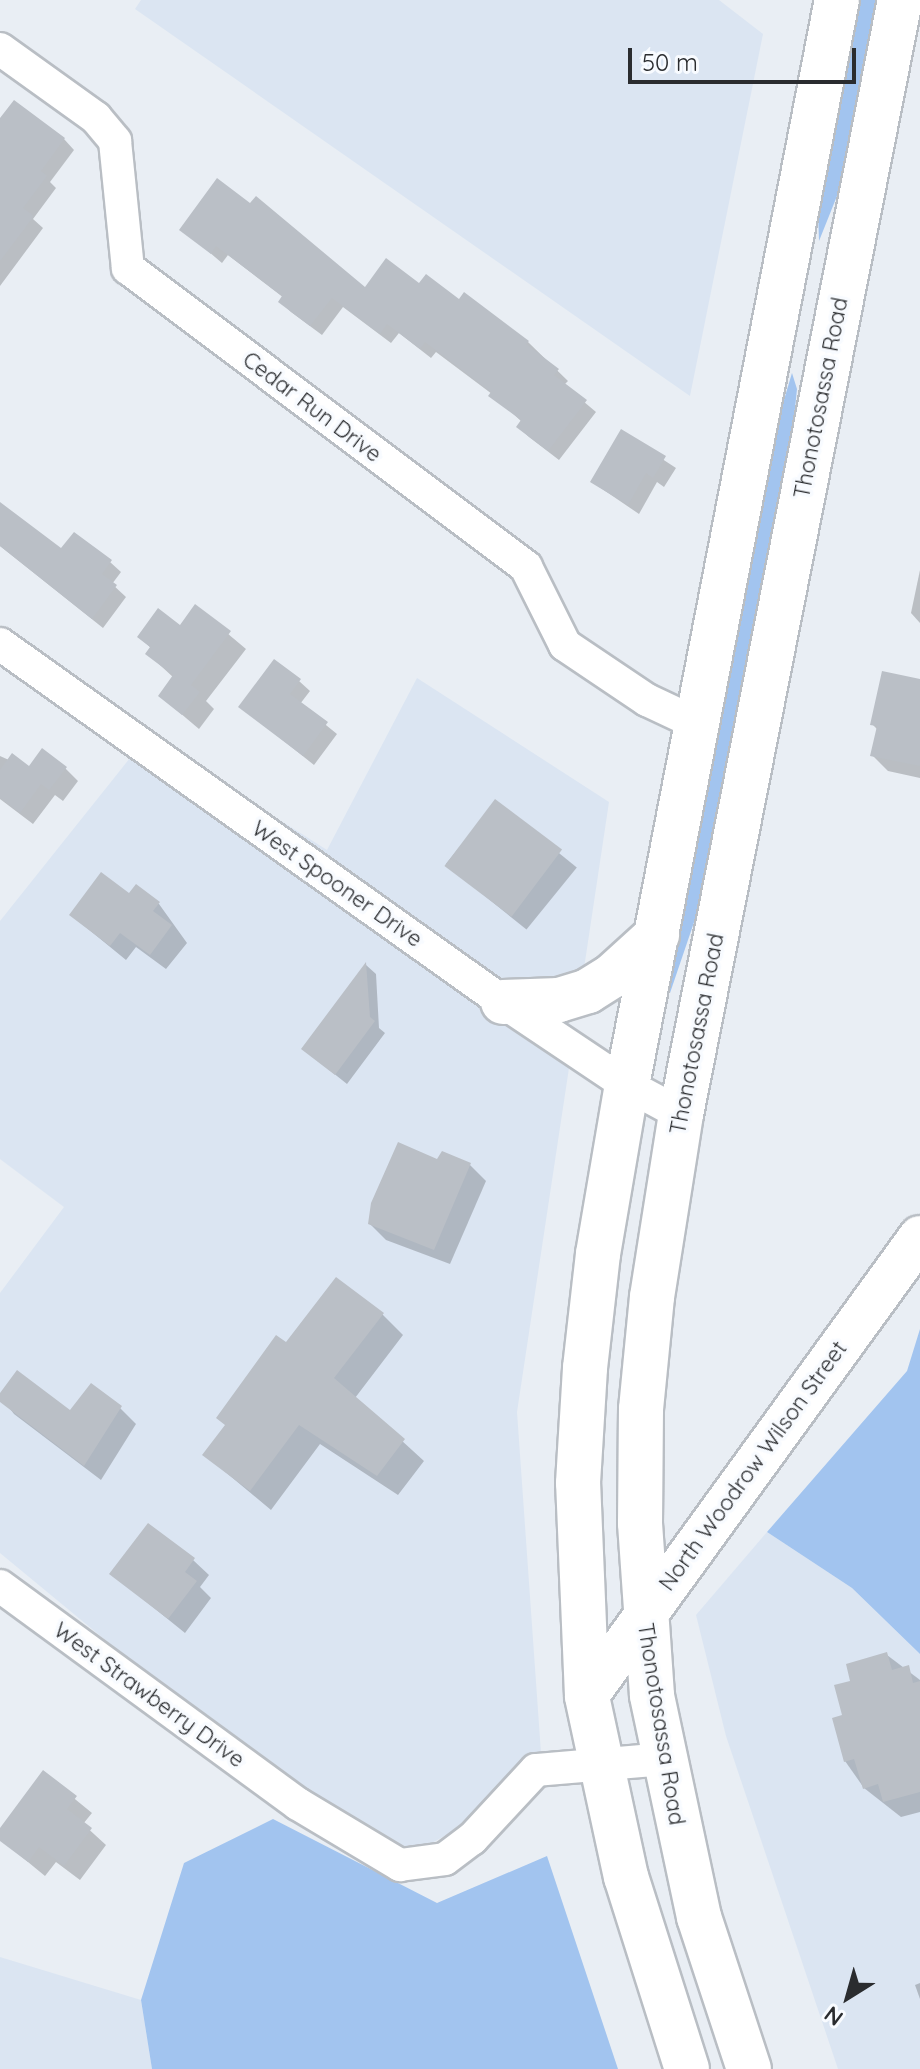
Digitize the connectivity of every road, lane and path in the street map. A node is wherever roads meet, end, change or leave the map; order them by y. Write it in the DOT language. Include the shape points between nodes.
graph roads {
  1 [pos="837,0"];
  2 [pos="900,0"];
  3 [pos="0,49"];
  4 [pos="0,644"];
  5 [pos="696,723"];
  6 [pos="657,935"];
  7 [pos="503,1002"];
  8 [pos="627,1085"];
  9 [pos="681,1114"];
  10 [pos="920,1237"];
  11 [pos="0,1586"];
  12 [pos="644,1614"];
  13 [pos="587,1696"];
  14 [pos="664,1759"];
  15 [pos="602,1767"];
  16 [pos="687,2069"];
  17 [pos="749,2069"];
  1 -- 5 [label="main road"];
  2 -- 9 [label="main road, Thonotosassa Road"];
  3 -- 5 [label="street, Cedar Run Drive" via="96,118 115,141 128,268 526,567 565,645 647,700"];
  4 -- 7 [label="street, West Spooner Drive"];
  5 -- 6 [label="main road"];
  6 -- 7 [label="main road" via="588,991 559,1000"];
  6 -- 8 [label="main road"];
  7 -- 8 [label="street, West Spooner Drive"];
  8 -- 9 [label="street, West Spooner Drive"];
  8 -- 13 [label="main road" via="598,1254 584,1383 578,1483"];
  9 -- 12 [label="main road, Thonotosassa Road" via="652,1297 641,1409"];
  10 -- 12 [label="street, North Woodrow Wilson Street"];
  11 -- 15 [label="street, West Strawberry Drive" via="298,1804 400,1865 424,1866 445,1859 472,1839 536,1770"];
  12 -- 13 [label="street, North Woodrow Wilson Street"];
  12 -- 14 [label="main road, Thonotosassa Road"];
  13 -- 15 [label="main road"];
  14 -- 15 [label="street"];
  14 -- 17 [label="main road, Thonotosassa Road" via="699,1917"];
  15 -- 16 [label="main road" via="641,1932"];
}
